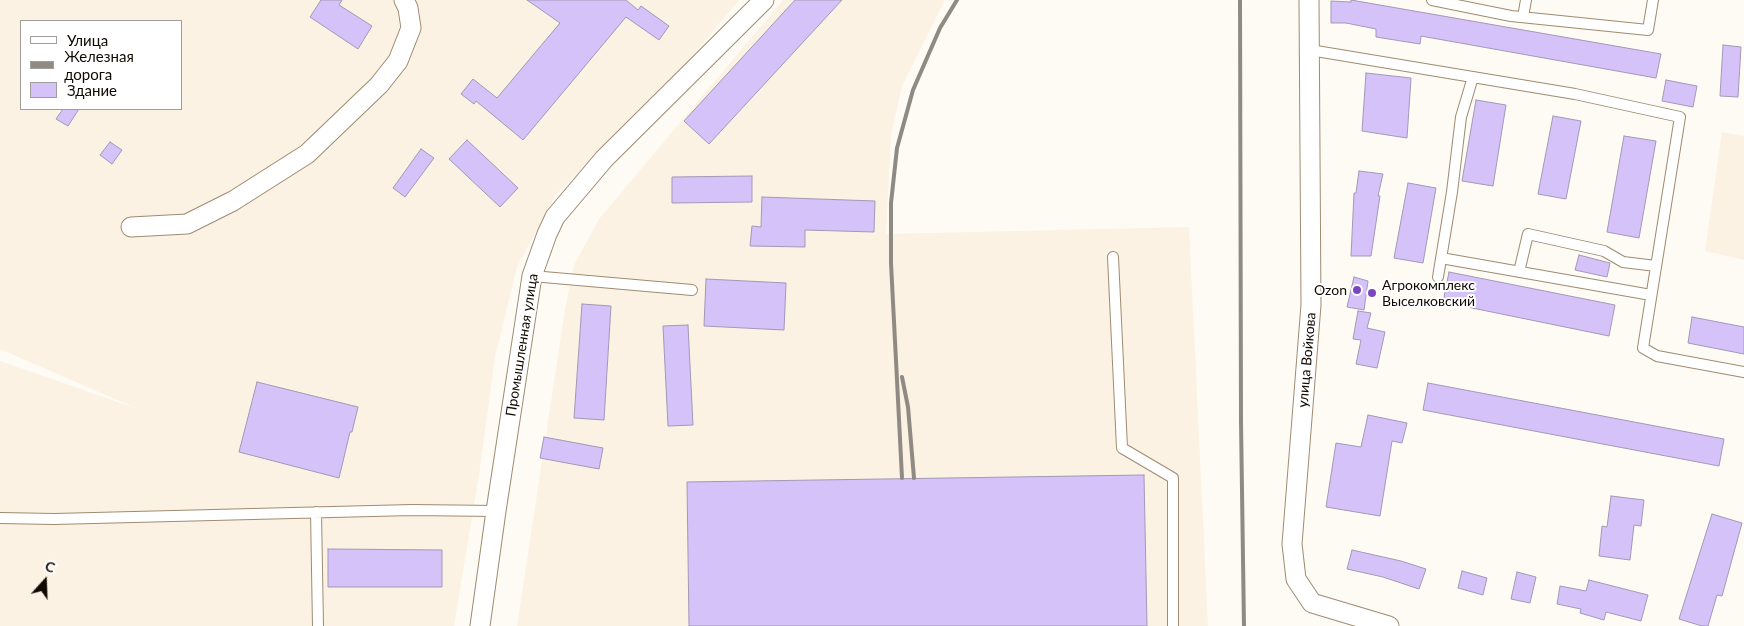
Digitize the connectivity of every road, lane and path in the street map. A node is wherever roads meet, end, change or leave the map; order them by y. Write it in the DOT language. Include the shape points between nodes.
graph roads {
  1 [pos="404,0"];
  2 [pos="764,0"];
  3 [pos="1309,0"];
  4 [pos="1432,0"];
  5 [pos="1526,0"];
  6 [pos="1653,0"];
  7 [pos="1523,17"];
  8 [pos="1310,50"];
  9 [pos="1473,77"];
  10 [pos="131,227"];
  11 [pos="1113,257"];
  12 [pos="1441,258"];
  13 [pos="1656,266"];
  14 [pos="1519,272"];
  15 [pos="532,276"];
  16 [pos="1438,277"];
  17 [pos="692,290"];
  18 [pos="1651,295"];
  19 [pos="1744,372"];
  20 [pos="316,512"];
  21 [pos="496,512"];
  22 [pos="0,518"];
  23 [pos="318,626"];
  24 [pos="480,626"];
  25 [pos="1174,626"];
  26 [pos="1389,626"];
  1 -- 10 [label="street" via="412,28 398,61 379,86 307,154 233,201 187,224"];
  2 -- 15 [label="street, Промышленная улица" via="604,159 569,199 555,217"];
  3 -- 8 [label="street, улица Войкова"];
  4 -- 7 [label="lane"];
  5 -- 7 [label="lane"];
  6 -- 7 [label="lane" via="1648,30"];
  8 -- 9 [label="lane"];
  8 -- 26 [label="street, улица Войкова" via="1311,305 1292,544 1296,579 1312,604"];
  9 -- 12 [label="lane" via="1461,117"];
  9 -- 13 [label="lane" via="1575,94 1680,117"];
  11 -- 25 [label="lane" via="1122,448 1173,478"];
  12 -- 14 [label="lane"];
  12 -- 16 [label="lane"];
  13 -- 14 [label="lane" via="1623,262 1604,251 1528,234"];
  13 -- 18 [label="lane"];
  14 -- 18 [label="lane"];
  15 -- 17 [label="lane"];
  15 -- 21 [label="street, Промышленная улица"];
  18 -- 19 [label="lane" via="1643,348 1657,356"];
  20 -- 21 [label="lane"];
  20 -- 22 [label="lane"];
  20 -- 23 [label="lane"];
  21 -- 24 [label="street, Промышленная улица"];
}
